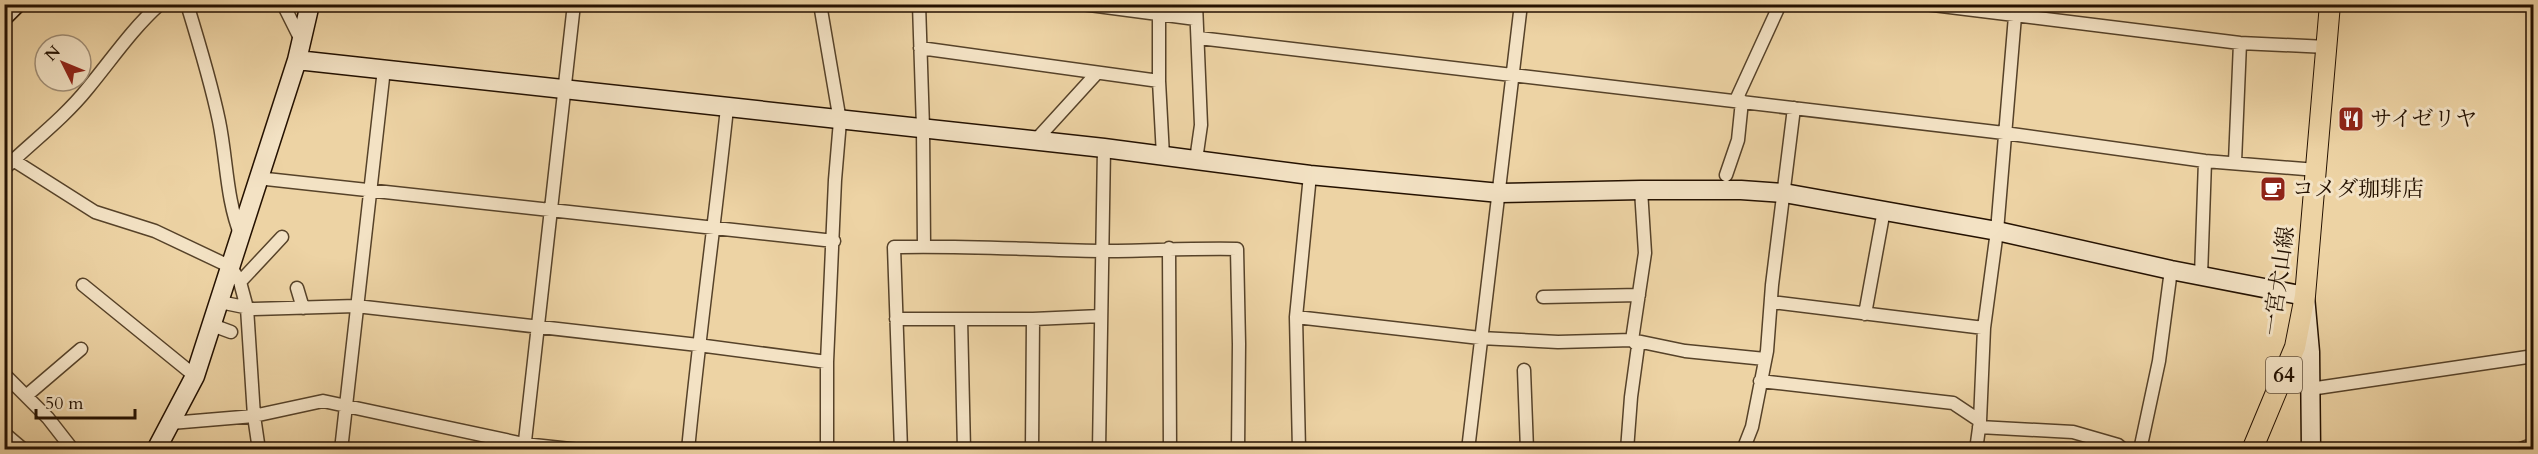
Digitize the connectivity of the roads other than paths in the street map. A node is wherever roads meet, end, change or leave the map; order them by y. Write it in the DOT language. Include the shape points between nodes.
graph roads {
  1 [pos="16,4"];
  2 [pos="160,4"];
  3 [pos="187,4"];
  4 [pos="283,4"];
  5 [pos="310,4"];
  6 [pos="574,4"];
  7 [pos="819,4"];
  8 [pos="919,4"];
  9 [pos="1082,4"];
  10 [pos="1196,4"];
  11 [pos="1521,4"];
  12 [pos="1780,4"];
  13 [pos="1925,4"];
  14 [pos="2330,4"];
  15 [pos="1098,5"];
  16 [pos="2014,10"];
  17 [pos="1159,14"];
  18 [pos="4,16"];
  19 [pos="1196,19"];
  20 [pos="1199,38"];
  21 [pos="301,40"];
  22 [pos="2240,43"];
  23 [pos="2327,47"];
  24 [pos="920,48"];
  25 [pos="297,60"];
  26 [pos="384,69"];
  27 [pos="1097,73"];
  28 [pos="1513,75"];
  29 [pos="1159,81"];
  30 [pos="564,90"];
  31 [pos="1739,101"];
  32 [pos="727,108"];
  33 [pos="1794,108"];
  34 [pos="840,121"];
  35 [pos="923,128"];
  36 [pos="2004,133"];
  37 [pos="1035,141"];
  38 [pos="1104,148"];
  39 [pos="1163,156"];
  40 [pos="1196,160"];
  41 [pos="2205,161"];
  42 [pos="2235,162"];
  43 [pos="9,165"];
  44 [pos="2317,170"];
  45 [pos="1310,175"];
  46 [pos="1726,175"];
  47 [pos="257,178"];
  48 [pos="1641,190"];
  49 [pos="372,191"];
  50 [pos="1500,193"];
  51 [pos="1784,193"];
  52 [pos="1884,210"];
  53 [pos="550,211"];
  54 [pos="714,226"];
  55 [pos="1997,231"];
  56 [pos="241,236"];
  57 [pos="282,237"];
  58 [pos="834,241"];
  59 [pos="924,246"];
  60 [pos="1169,248"];
  61 [pos="1101,251"];
  62 [pos="2171,270"];
  63 [pos="235,274"];
  64 [pos="2201,276"];
  65 [pos="83,285"];
  66 [pos="297,288"];
  67 [pos="1639,295"];
  68 [pos="1543,297"];
  69 [pos="2305,297"];
  70 [pos="220,302"];
  71 [pos="1772,302"];
  72 [pos="356,306"];
  73 [pos="303,308"];
  74 [pos="247,309"];
  75 [pos="1865,314"];
  76 [pos="1101,316"];
  77 [pos="1296,317"];
  78 [pos="896,319"];
  79 [pos="962,319"];
  80 [pos="1033,319"];
  81 [pos="212,325"];
  82 [pos="536,327"];
  83 [pos="1984,328"];
  84 [pos="231,332"];
  85 [pos="1480,338"];
  86 [pos="1632,340"];
  87 [pos="698,345"];
  88 [pos="81,348"];
  89 [pos="2534,356"];
  90 [pos="1764,359"];
  91 [pos="828,362"];
  92 [pos="1524,370"];
  93 [pos="4,374"];
  94 [pos="195,376"];
  95 [pos="1760,381"];
  96 [pos="2310,389"];
  97 [pos="26,396"];
  98 [pos="346,407"];
  99 [pos="254,416"];
  100 [pos="171,423"];
  101 [pos="1980,424"];
  102 [pos="4,433"];
  103 [pos="2534,444"];
  104 [pos="524,447"];
  105 [pos="24,450"];
  106 [pos="73,450"];
  107 [pos="156,450"];
  108 [pos="259,450"];
  109 [pos="342,450"];
  110 [pos="580,450"];
  111 [pos="688,450"];
  112 [pos="827,450"];
  113 [pos="901,450"];
  114 [pos="964,450"];
  115 [pos="1032,450"];
  116 [pos="1099,450"];
  117 [pos="1170,450"];
  118 [pos="1238,450"];
  119 [pos="1299,450"];
  120 [pos="1468,450"];
  121 [pos="1527,450"];
  122 [pos="1627,450"];
  123 [pos="1743,450"];
  124 [pos="1976,450"];
  125 [pos="2124,450"];
  126 [pos="2140,450"];
  127 [pos="2252,450"];
  128 [pos="2311,450"];
  129 [pos="2518,450"];
  1 -- 18 [label="street"];
  2 -- 43 [label="street" via="113,54 87,89"];
  3 -- 56 [label="street" via="220,124 233,215"];
  4 -- 21 [label="street"];
  5 -- 21 [label="street"];
  6 -- 30 [label="street"];
  7 -- 34 [label="street"];
  8 -- 24 [label="street"];
  9 -- 15 [label="street"];
  10 -- 19 [label="street"];
  11 -- 28 [label="street"];
  12 -- 31 [label="street"];
  13 -- 16 [label="street"];
  14 -- 23 [label="main road, 一宮犬山線 / 64"];
  15 -- 17 [label="street"];
  16 -- 22 [label="street"];
  16 -- 36 [label="street"];
  17 -- 19 [label="street"];
  17 -- 29 [label="street"];
  19 -- 20 [label="street"];
  20 -- 28 [label="street"];
  20 -- 40 [label="street" via="1201,125"];
  21 -- 25 [label="street"];
  22 -- 23 [label="street"];
  22 -- 42 [label="street"];
  23 -- 44 [label="main road, 一宮犬山線 / 64"];
  24 -- 27 [label="street"];
  24 -- 35 [label="street"];
  25 -- 26 [label="street"];
  25 -- 47 [label="street"];
  26 -- 30 [label="street"];
  26 -- 49 [label="street"];
  27 -- 29 [label="street"];
  27 -- 37 [label="street"];
  28 -- 31 [label="street"];
  28 -- 50 [label="street"];
  29 -- 39 [label="street"];
  30 -- 32 [label="street"];
  30 -- 53 [label="street"];
  31 -- 33 [label="street"];
  31 -- 46 [label="street" via="1738,140"];
  32 -- 34 [label="street"];
  32 -- 54 [label="street"];
  33 -- 36 [label="street"];
  33 -- 51 [label="street"];
  34 -- 35 [label="street"];
  34 -- 58 [label="street"];
  35 -- 37 [label="street"];
  35 -- 59 [label="street"];
  36 -- 41 [label="street"];
  36 -- 55 [label="street"];
  37 -- 38 [label="street"];
  38 -- 39 [label="street"];
  38 -- 61 [label="street"];
  39 -- 40 [label="street"];
  40 -- 45 [label="street"];
  41 -- 42 [label="street"];
  41 -- 64 [label="street"];
  42 -- 44 [label="street"];
  43 -- 63 [label="street" via="95,212 155,231"];
  44 -- 69 [label="main road, 一宮犬山線 / 64"];
  45 -- 50 [label="street"];
  45 -- 77 [label="street"];
  47 -- 49 [label="street"];
  47 -- 56 [label="street"];
  48 -- 50 [label="street"];
  48 -- 51 [label="street"];
  48 -- 67 [label="street" via="1645,254"];
  49 -- 53 [label="street"];
  49 -- 72 [label="street"];
  50 -- 85 [label="street"];
  51 -- 52 [label="street"];
  51 -- 71 [label="street"];
  52 -- 55 [label="street"];
  52 -- 75 [label="street"];
  53 -- 54 [label="street"];
  53 -- 82 [label="street"];
  54 -- 58 [label="street"];
  54 -- 87 [label="street"];
  55 -- 62 [label="street"];
  55 -- 83 [label="street"];
  56 -- 63 [label="street"];
  57 -- 63 [label="street"];
  58 -- 91 [label="street"];
  59 -- 61 [label="street"];
  59 -- 78 [label="street" via="894,247"];
  60 -- 61 [label="street"];
  60 -- 117 [label="street"];
  60 -- 118 [label="street" via="1237,249"];
  61 -- 76 [label="street"];
  62 -- 64 [label="street"];
  62 -- 126 [label="street" via="2159,361"];
  63 -- 70 [label="street"];
  63 -- 74 [label="street"];
  64 -- 69 [label="street"];
  65 -- 94 [label="street"];
  66 -- 73 [label="street"];
  67 -- 68 [label="street"];
  67 -- 86 [label="street"];
  69 -- 96 [label="street"];
  69 -- 127 [label="main road, 一宮犬山線 / 64" via="2295,347"];
  70 -- 74 [label="street"];
  70 -- 81 [label="street"];
  71 -- 75 [label="street"];
  71 -- 90 [label="street"];
  72 -- 73 [label="street"];
  72 -- 82 [label="street"];
  72 -- 98 [label="street"];
  73 -- 74 [label="street"];
  74 -- 99 [label="street"];
  75 -- 83 [label="street"];
  76 -- 80 [label="street"];
  76 -- 116 [label="street"];
  77 -- 85 [label="street"];
  77 -- 119 [label="street"];
  78 -- 79 [label="street"];
  78 -- 113 [label="street"];
  79 -- 80 [label="street"];
  79 -- 114 [label="street"];
  80 -- 115 [label="street"];
  81 -- 84 [label="street"];
  81 -- 94 [label="street"];
  82 -- 87 [label="street"];
  82 -- 104 [label="street"];
  83 -- 101 [label="street"];
  85 -- 86 [label="street"];
  85 -- 120 [label="street"];
  86 -- 90 [label="street" via="1685,351"];
  86 -- 122 [label="street" via="1638,346"];
  87 -- 91 [label="street"];
  87 -- 111 [label="street"];
  88 -- 97 [label="street"];
  89 -- 96 [label="street"];
  90 -- 95 [label="street"];
  91 -- 112 [label="street"];
  92 -- 121 [label="street"];
  93 -- 97 [label="street"];
  94 -- 100 [label="street"];
  95 -- 101 [label="street" via="1953,403"];
  95 -- 123 [label="street" via="1752,427"];
  96 -- 128 [label="street"];
  97 -- 106 [label="street"];
  98 -- 99 [label="street" via="323,401"];
  98 -- 104 [label="street"];
  98 -- 109 [label="street"];
  99 -- 100 [label="street"];
  99 -- 108 [label="street"];
  100 -- 107 [label="street"];
  101 -- 124 [label="street"];
  101 -- 125 [label="street" via="2073,432"];
  102 -- 105 [label="street"];
  103 -- 129 [label="street"];
  104 -- 110 [label="street"];
}
